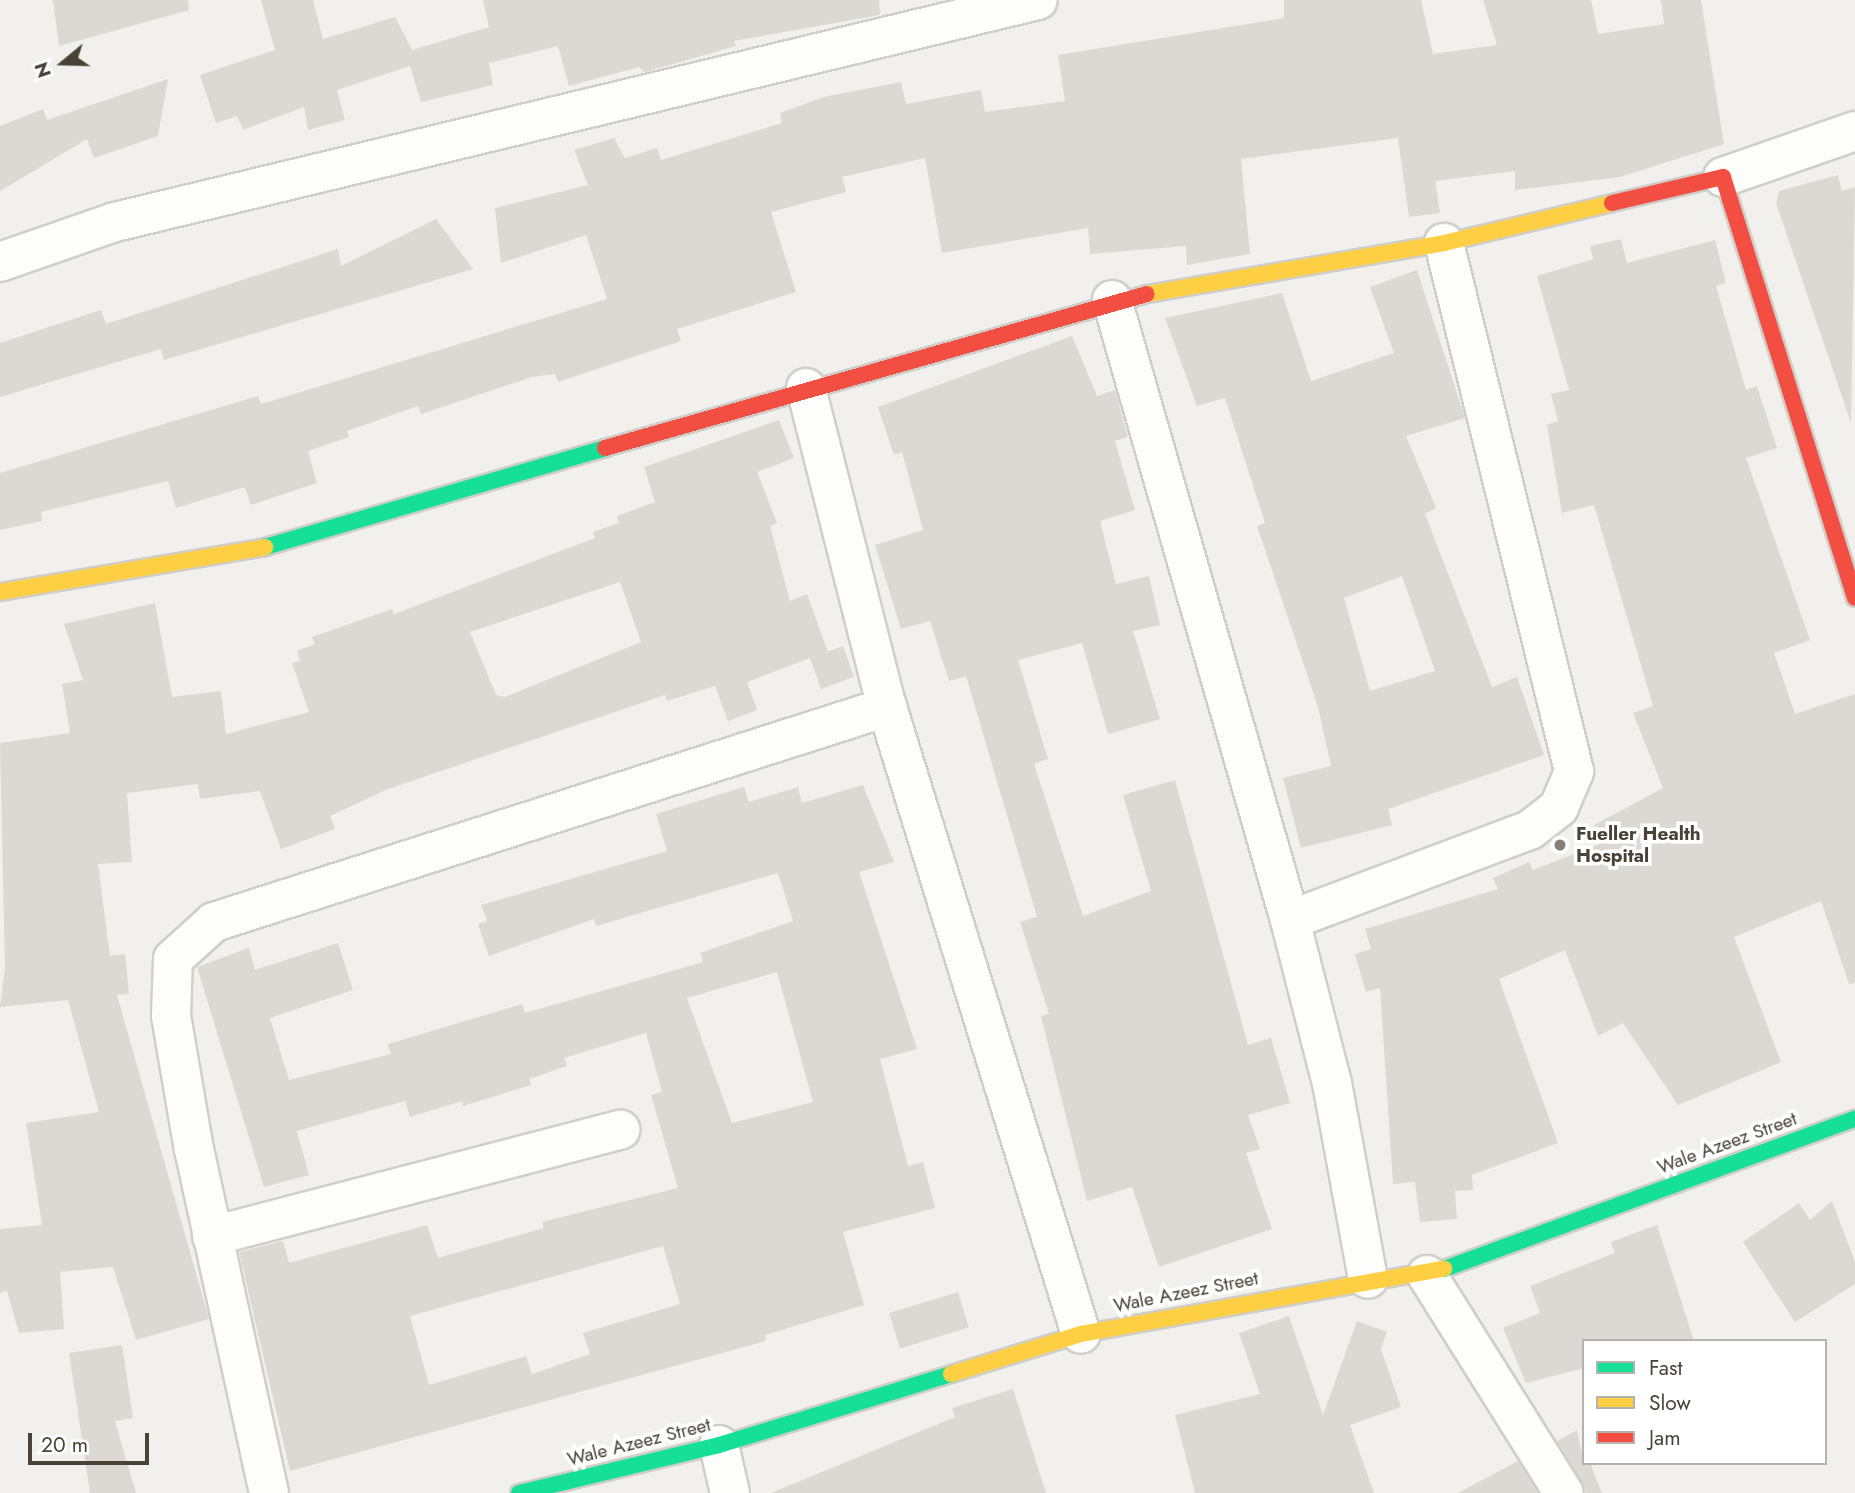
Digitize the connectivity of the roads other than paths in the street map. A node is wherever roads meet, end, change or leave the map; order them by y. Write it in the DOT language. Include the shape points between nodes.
graph roads {
  1 [pos="1038,0"];
  2 [pos="1855,131"];
  3 [pos="1723,177"];
  4 [pos="1444,243"];
  5 [pos="0,262"];
  6 [pos="1112,300"];
  7 [pos="806,388"];
  8 [pos="0,592"];
  9 [pos="1855,597"];
  10 [pos="887,707"];
  11 [pos="1290,920"];
  12 [pos="1855,1119"];
  13 [pos="620,1130"];
  14 [pos="212,1236"];
  15 [pos="1427,1275"];
  16 [pos="1368,1279"];
  17 [pos="1082,1334"];
  18 [pos="719,1445"];
  19 [pos="268,1493"];
  20 [pos="519,1493"];
  21 [pos="730,1493"];
  22 [pos="1564,1493"];
  1 -- 5 [label="street" via="116,222"];
  2 -- 3 [label="street"];
  3 -- 4 [label="street"];
  3 -- 9 [label="street"];
  4 -- 6 [label="street"];
  4 -- 11 [label="street" via="1574,771 1559,807 1530,830"];
  6 -- 7 [label="street"];
  6 -- 11 [label="street"];
  7 -- 8 [label="street" via="252,551"];
  7 -- 10 [label="street"];
  10 -- 14 [label="street" via="214,922 173,960 171,1016"];
  10 -- 17 [label="street"];
  11 -- 16 [label="street" via="1332,1083"];
  12 -- 15 [label="street, Wale Azeez Street"];
  13 -- 14 [label="street"];
  14 -- 19 [label="street"];
  15 -- 16 [label="street, Wale Azeez Street"];
  15 -- 22 [label="street"];
  16 -- 17 [label="street, Wale Azeez Street"];
  17 -- 18 [label="street, Wale Azeez Street"];
  18 -- 20 [label="street, Wale Azeez Street"];
  18 -- 21 [label="street"];
}
